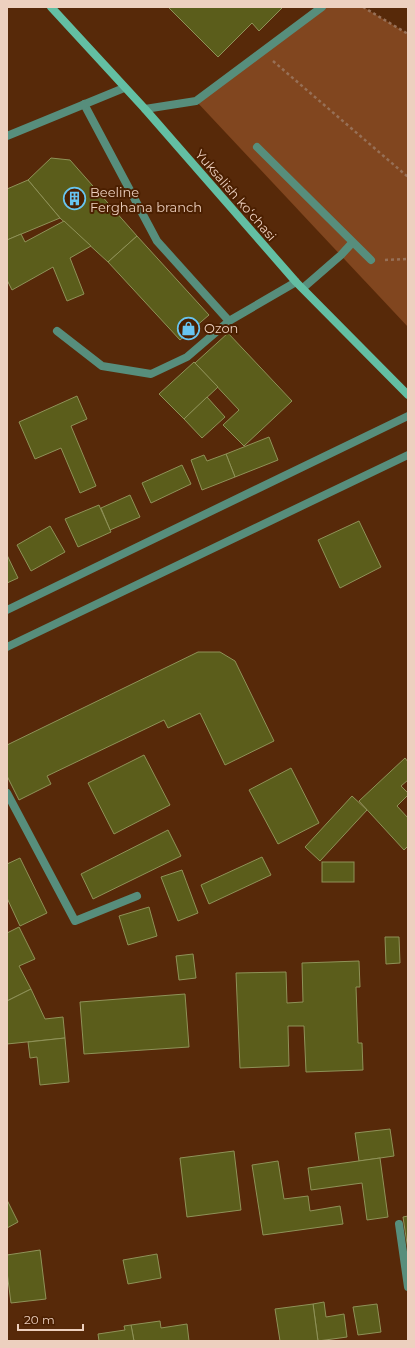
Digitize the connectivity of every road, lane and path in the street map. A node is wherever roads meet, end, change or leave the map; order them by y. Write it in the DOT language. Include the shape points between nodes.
graph roads {
  1 [pos="51,7"];
  2 [pos="322,7"];
  3 [pos="363,7"];
  4 [pos="408,34"];
  5 [pos="262,52"];
  6 [pos="124,88"];
  7 [pos="84,104"];
  8 [pos="145,109"];
  9 [pos="7,136"];
  10 [pos="257,147"];
  11 [pos="408,177"];
  12 [pos="352,243"];
  13 [pos="371,260"];
  14 [pos="296,282"];
  15 [pos="303,288"];
  16 [pos="229,321"];
  17 [pos="57,331"];
  18 [pos="408,395"];
  19 [pos="408,416"];
  20 [pos="408,455"];
  21 [pos="7,610"];
  22 [pos="7,647"];
  23 [pos="7,793"];
  24 [pos="137,896"];
  25 [pos="399,1224"];
  26 [pos="408,1287"];
  1 -- 6 [label="main road, Yuksalish koʻchasi"];
  2 -- 5 [label="street"];
  3 -- 4 [label="path"];
  5 -- 8 [label="street" via="196,101"];
  5 -- 11 [label="path"];
  6 -- 7 [label="street"];
  6 -- 8 [label="main road, Yuksalish koʻchasi"];
  7 -- 9 [label="street"];
  7 -- 16 [label="street" via="157,241"];
  8 -- 14 [label="main road, Yuksalish koʻchasi"];
  10 -- 12 [label="street"];
  12 -- 13 [label="street"];
  12 -- 15 [label="street"];
  14 -- 15 [label="main road, Yuksalish koʻchasi"];
  14 -- 16 [label="street"];
  15 -- 18 [label="main road, Yuksalish koʻchasi"];
  16 -- 17 [label="street" via="187,357 151,374 102,366"];
  19 -- 21 [label="street"];
  20 -- 22 [label="street"];
  23 -- 24 [label="street" via="75,921"];
  25 -- 26 [label="street"];
}
